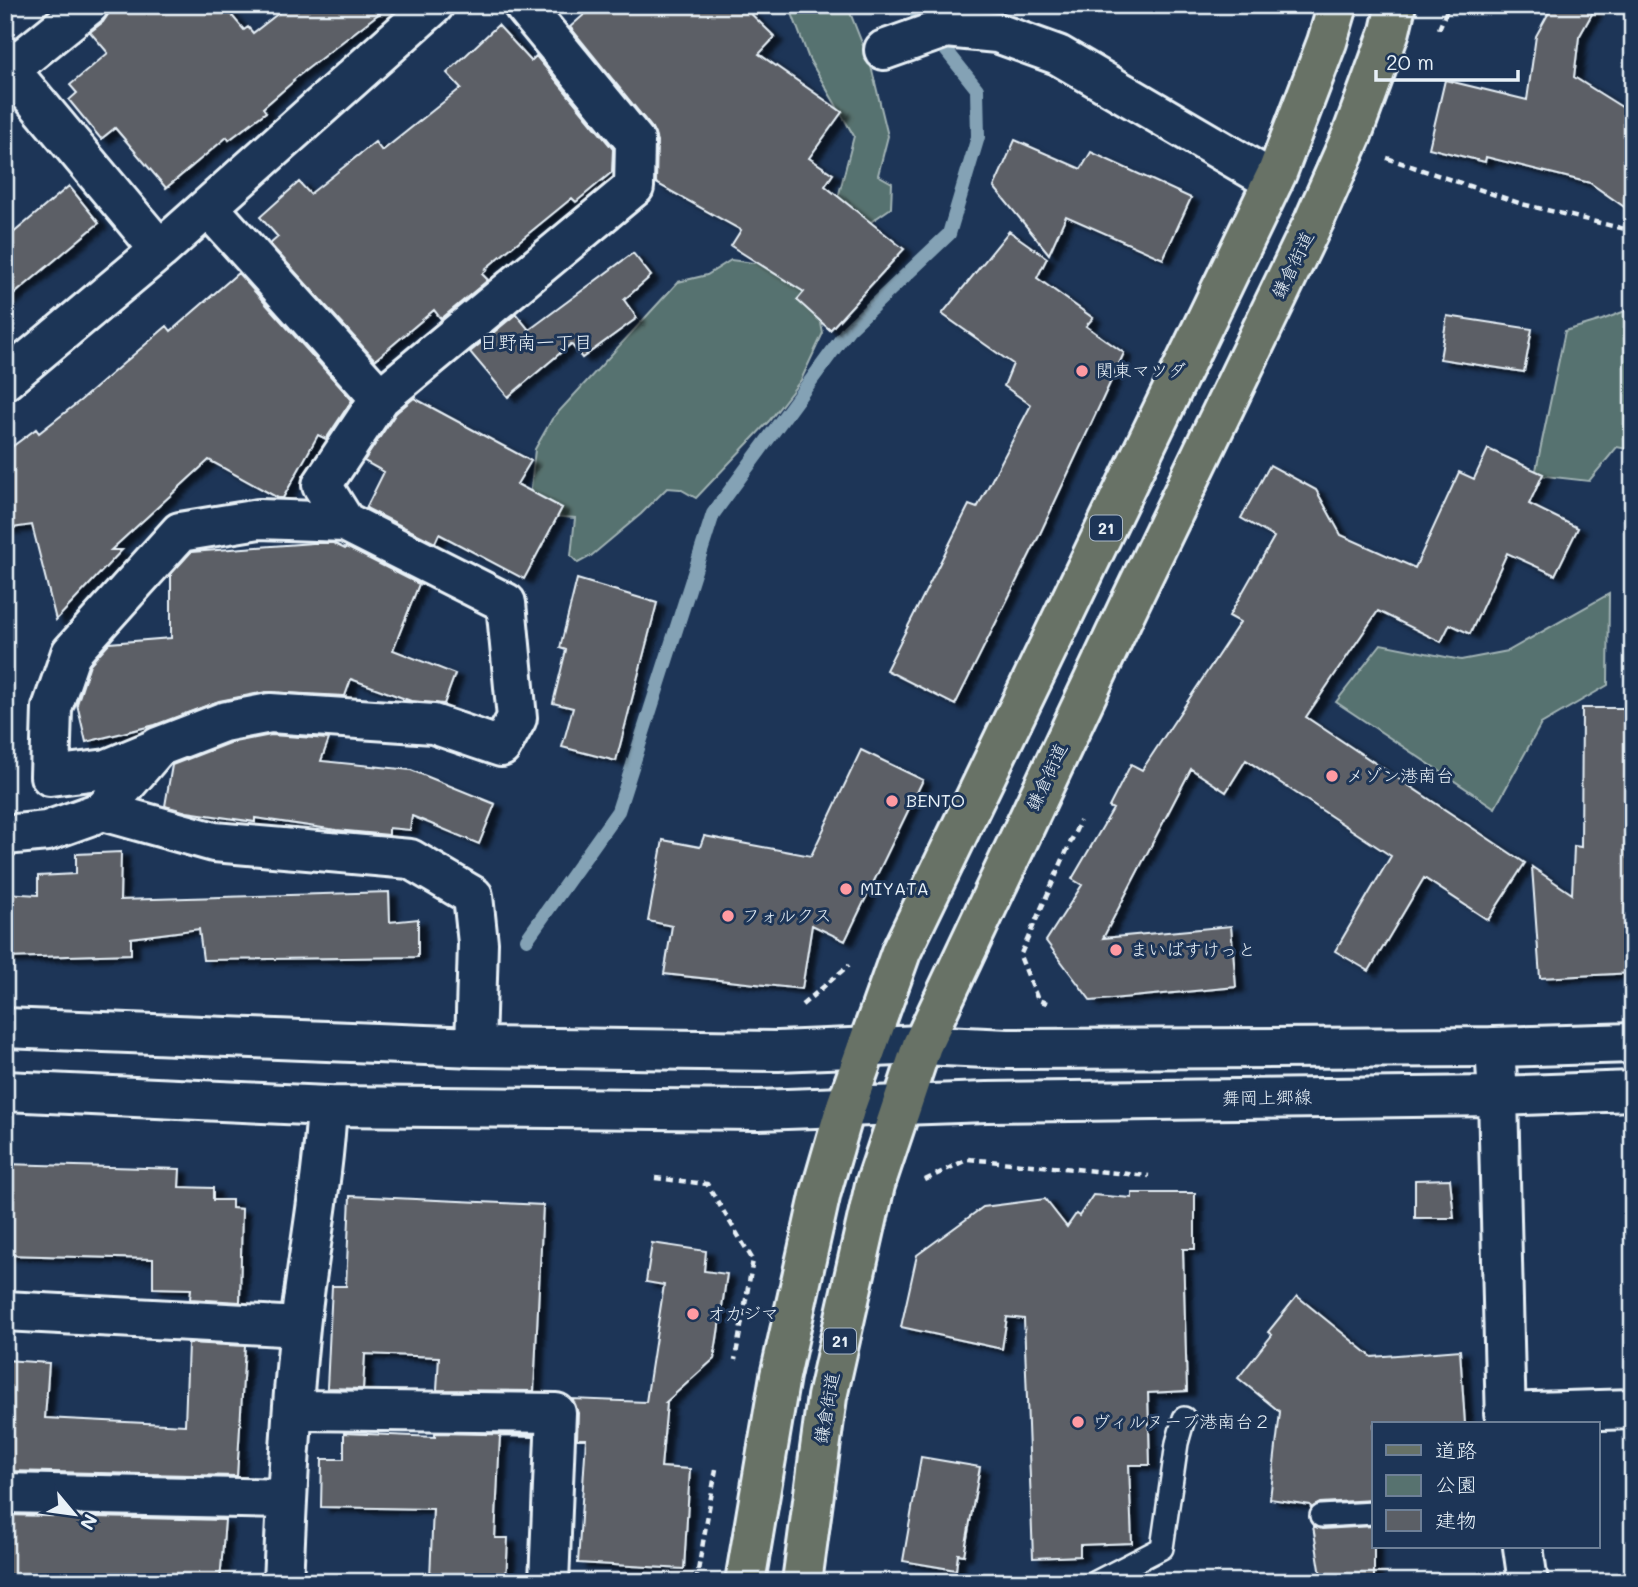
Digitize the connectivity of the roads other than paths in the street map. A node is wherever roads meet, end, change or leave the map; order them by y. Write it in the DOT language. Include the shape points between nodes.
graph roads {
  1 [pos="89,5"];
  2 [pos="434,5"];
  3 [pos="523,5"];
  4 [pos="1338,5"];
  5 [pos="1396,5"];
  6 [pos="892,47"];
  7 [pos="8,67"];
  8 [pos="1273,181"];
  9 [pos="208,207"];
  10 [pos="160,250"];
  11 [pos="5,380"];
  12 [pos="380,398"];
  13 [pos="345,522"];
  14 [pos="159,747"];
  15 [pos="103,811"];
  16 [pos="5,835"];
  17 [pos="5,1028"];
  18 [pos="1633,1043"];
  19 [pos="922,1045"];
  20 [pos="475,1047"];
  21 [pos="1495,1047"];
  22 [pos="866,1048"];
  23 [pos="5,1091"];
  24 [pos="1633,1091"];
  25 [pos="1499,1096"];
  26 [pos="901,1105"];
  27 [pos="327,1106"];
  28 [pos="846,1106"];
  29 [pos="5,1311"];
  30 [pos="300,1327"];
  31 [pos="1633,1409"];
  32 [pos="294,1410"];
  33 [pos="1184,1418"];
  34 [pos="1505,1419"];
  35 [pos="5,1493"];
  36 [pos="287,1499"];
  37 [pos="1372,1513"];
  38 [pos="1321,1516"];
  39 [pos="1523,1548"];
  40 [pos="284,1582"];
  41 [pos="549,1582"];
  42 [pos="745,1582"];
  43 [pos="802,1582"];
  44 [pos="1096,1582"];
  45 [pos="1528,1582"];
  1 -- 7 [label="street"];
  2 -- 9 [label="street"];
  3 -- 12 [label="street" via="635,141 634,187"];
  4 -- 8 [label="main road, 21"];
  5 -- 19 [label="main road, 鎌倉街道 / 21" via="1352,135 1314,221"];
  6 -- 8 [label="street" via="946,28 997,33 1058,55"];
  7 -- 10 [label="street"];
  8 -- 22 [label="main road, 21" via="901,952"];
  9 -- 10 [label="street"];
  9 -- 12 [label="street"];
  10 -- 11 [label="street"];
  12 -- 13 [label="street" via="322,485"];
  13 -- 14 [label="street" via="259,519 180,532 71,653 52,708 50,776 107,769"];
  13 -- 14 [label="street" via="506,603 517,718 501,747 433,724 270,713 223,722"];
  14 -- 15 [label="street"];
  15 -- 16 [label="street" via="47,831"];
  15 -- 20 [label="street" via="214,842 411,859 473,896 478,943"];
  17 -- 20 [label="street"];
  18 -- 21 [label="street"];
  19 -- 21 [label="street" via="1008,1049"];
  19 -- 22 [label="street"];
  19 -- 26 [label="main road, 鎌倉街道 / 21"];
  20 -- 22 [label="street"];
  21 -- 25 [label="street"];
  22 -- 28 [label="main road, 21"];
  23 -- 27 [label="street, 舞岡上郷線"];
  24 -- 25 [label="street, 舞岡上郷線"];
  25 -- 26 [label="street, 舞岡上郷線"];
  25 -- 34 [label="street"];
  26 -- 28 [label="street, 舞岡上郷線"];
  26 -- 43 [label="main road, 鎌倉街道 / 21" via="875,1185 827,1396"];
  27 -- 28 [label="street, 舞岡上郷線" via="758,1110"];
  27 -- 30 [label="street"];
  28 -- 42 [label="main road, 21" via="821,1192 780,1376"];
  29 -- 30 [label="street"];
  30 -- 32 [label="street"];
  31 -- 34 [label="street"];
  32 -- 36 [label="street"];
  32 -- 41 [label="street" via="556,1413"];
  33 -- 44 [label="lane" via="1162,1548"];
  35 -- 36 [label="street"];
  36 -- 40 [label="street"];
  37 -- 38 [label="lane"];
  39 -- 45 [label="street"];
}
